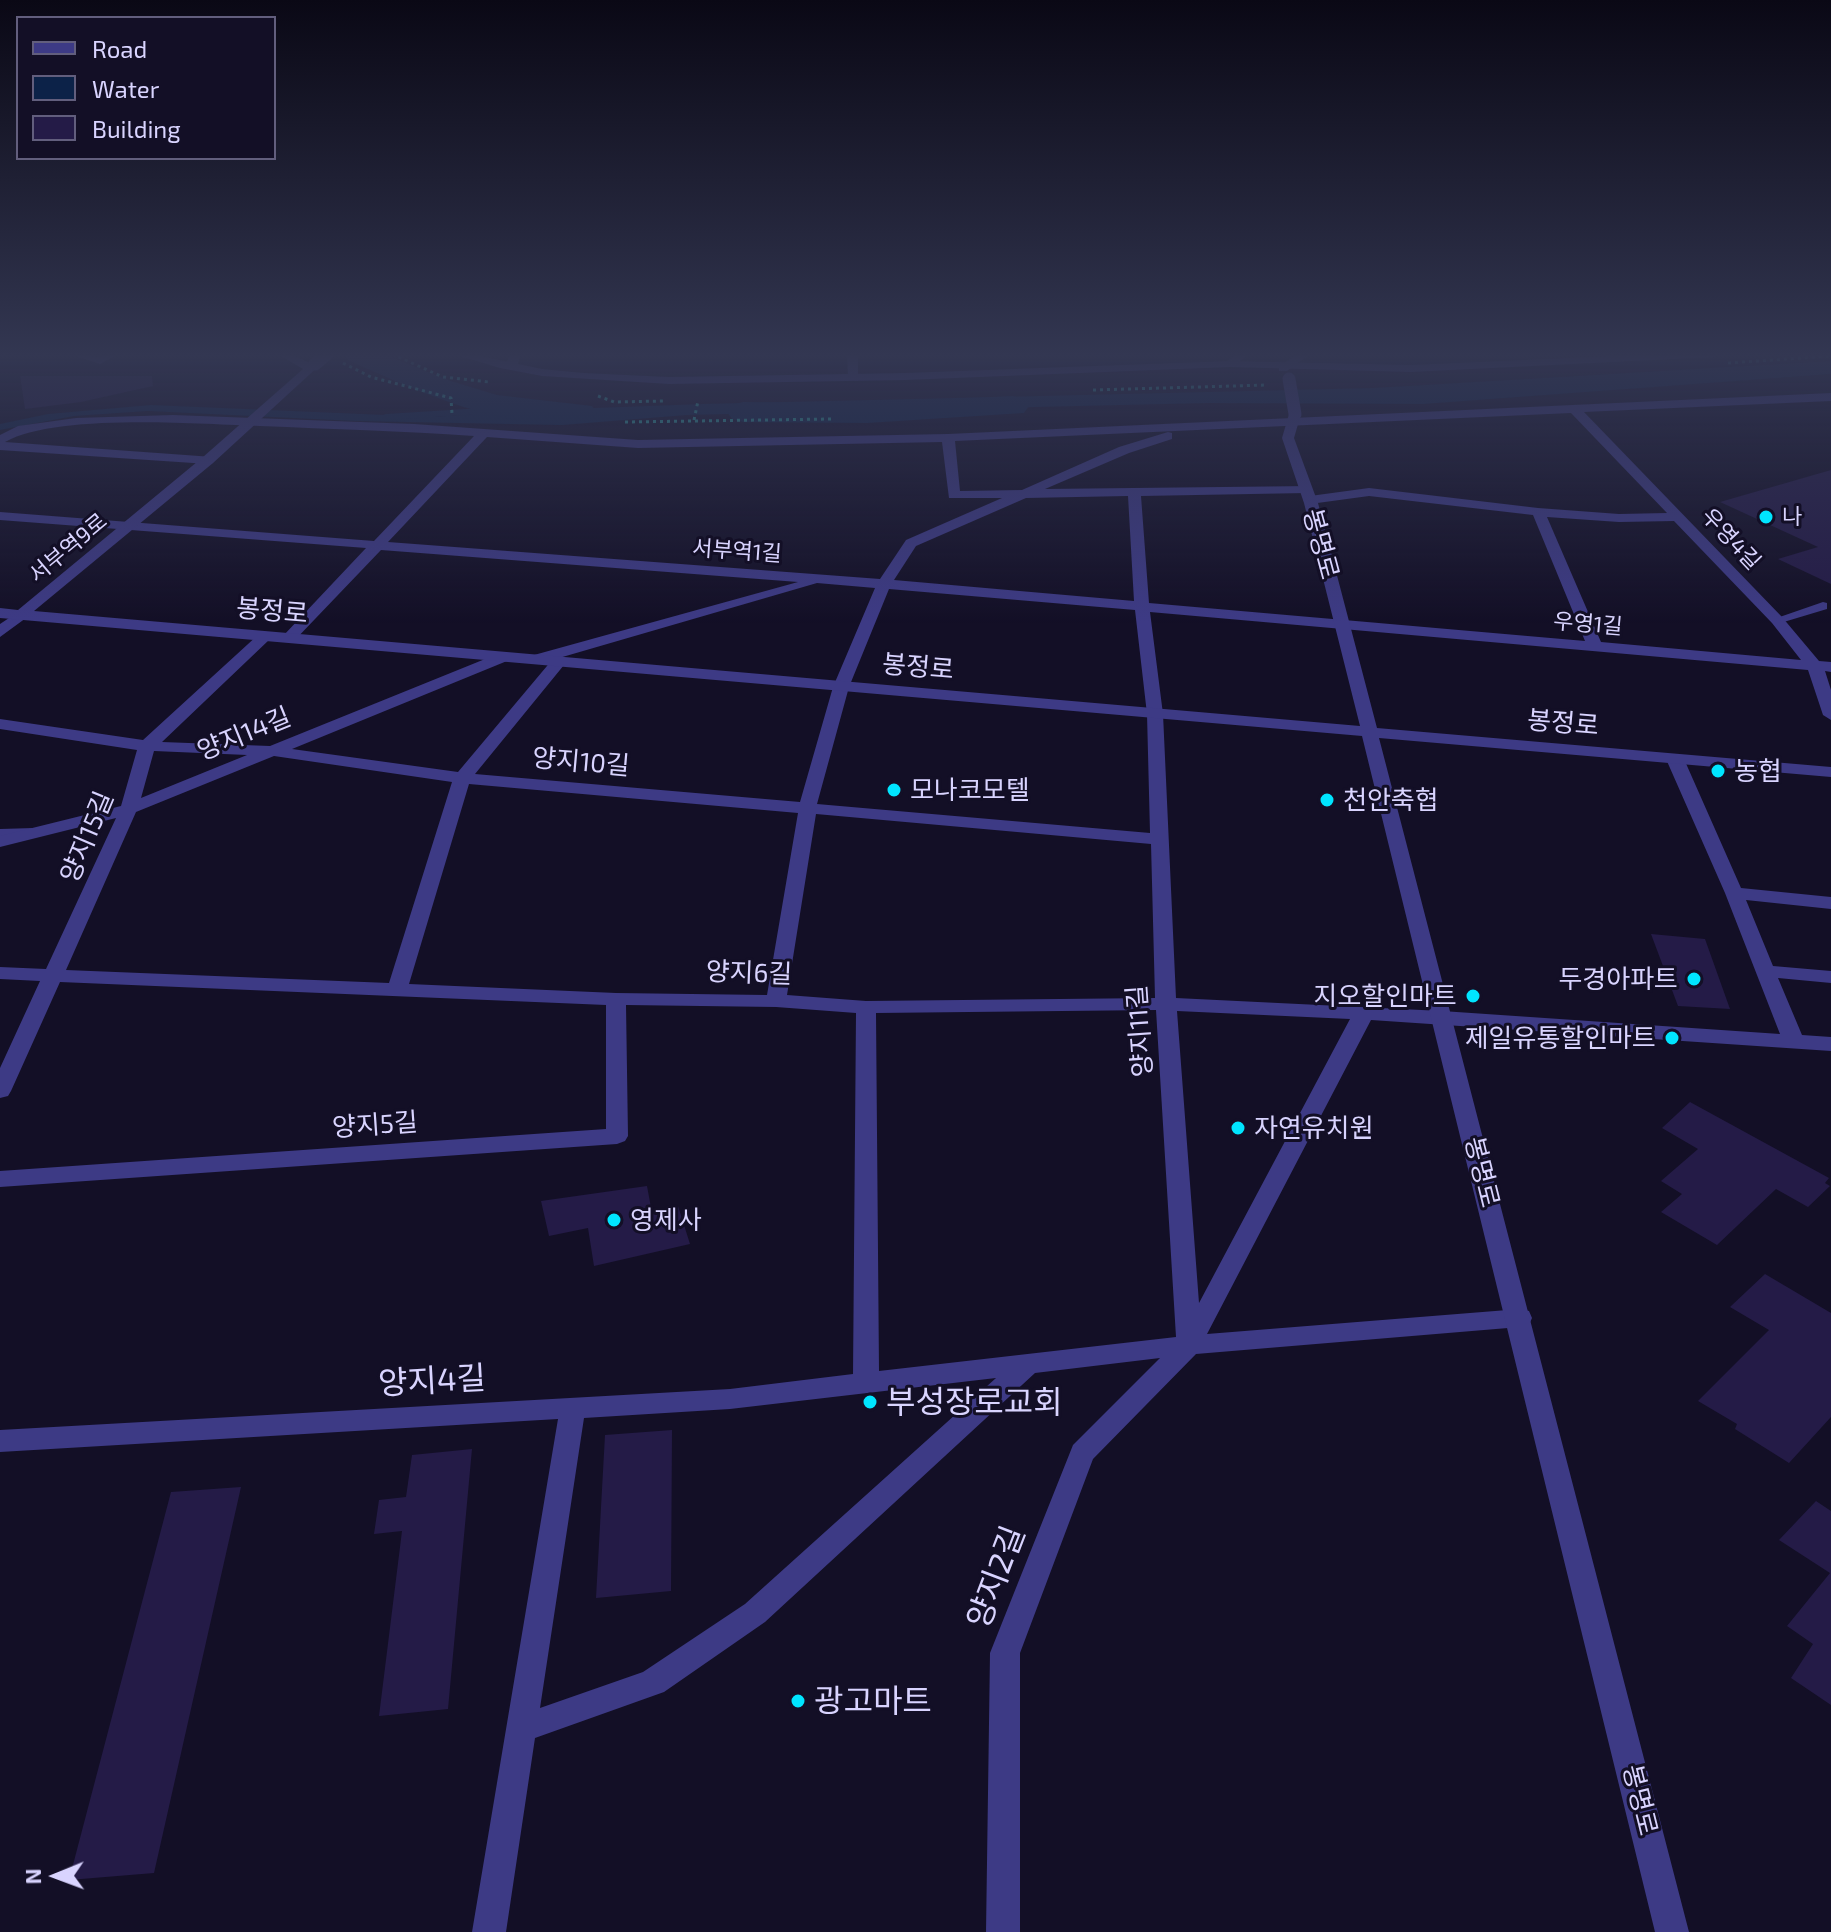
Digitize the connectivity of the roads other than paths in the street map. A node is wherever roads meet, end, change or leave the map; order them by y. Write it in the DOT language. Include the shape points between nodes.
graph roads {
  1 [pos="14,444"];
  2 [pos="226,444"];
  3 [pos="473,444"];
  4 [pos="949,444"];
  5 [pos="1142,444"];
  6 [pos="1290,444"];
  7 [pos="1609,444"];
  8 [pos="208,460"];
  9 [pos="1134,492"];
  10 [pos="1023,494"];
  11 [pos="1308,494"];
  12 [pos="1538,512"];
  13 [pos="0,516"];
  14 [pos="1680,517"];
  15 [pos="128,527"];
  16 [pos="375,546"];
  17 [pos="823,580"];
  18 [pos="884,584"];
  19 [pos="1823,606"];
  20 [pos="1142,608"];
  21 [pos="0,613"];
  22 [pos="21,615"];
  23 [pos="1777,620"];
  24 [pos="1342,624"];
  25 [pos="0,632"];
  26 [pos="264,637"];
  27 [pos="288,639"];
  28 [pos="1595,647"];
  29 [pos="501,658"];
  30 [pos="533,660"];
  31 [pos="558,662"];
  32 [pos="1823,667"];
  33 [pos="841,687"];
  34 [pos="1155,714"];
  35 [pos="1831,715"];
  36 [pos="0,724"];
  37 [pos="1369,732"];
  38 [pos="147,746"];
  39 [pos="272,751"];
  40 [pos="1675,759"];
  41 [pos="1831,772"];
  42 [pos="462,778"];
  43 [pos="808,806"];
  44 [pos="129,809"];
  45 [pos="36,832"];
  46 [pos="0,833"];
  47 [pos="1159,839"];
  48 [pos="0,842"];
  49 [pos="1734,893"];
  50 [pos="1831,903"];
  51 [pos="1766,971"];
  52 [pos="0,973"];
  53 [pos="55,974"];
  54 [pos="1831,977"];
  55 [pos="398,988"];
  56 [pos="616,999"];
  57 [pos="776,1001"];
  58 [pos="1166,1004"];
  59 [pos="866,1007"];
  60 [pos="1364,1013"];
  61 [pos="1442,1017"];
  62 [pos="1793,1040"];
  63 [pos="1831,1044"];
  64 [pos="0,1091"];
  65 [pos="0,1179"];
  66 [pos="1520,1318"];
  67 [pos="1189,1345"];
  68 [pos="1026,1366"];
  69 [pos="866,1383"];
  70 [pos="573,1407"];
  71 [pos="0,1441"];
  72 [pos="520,1729"];
  73 [pos="489,1932"];
  74 [pos="1003,1932"];
  75 [pos="1672,1932"];
  1 -- 8 [label="street"];
  2 -- 8 [label="street, 서부역9로"];
  3 -- 16 [label="street"];
  4 -- 10 [label="street" via="954,495"];
  5 -- 10 [label="street"];
  6 -- 11 [label="street, 봉명로"];
  7 -- 14 [label="street, 우영4길"];
  8 -- 15 [label="street, 서부역9로"];
  9 -- 10 [label="street"];
  9 -- 11 [label="street"];
  9 -- 20 [label="street, 양지11길"];
  10 -- 18 [label="street" via="911,543"];
  11 -- 12 [label="street" via="1369,492"];
  11 -- 24 [label="street, 봉명로"];
  12 -- 14 [label="street"];
  12 -- 28 [label="street"];
  13 -- 15 [label="street, 서부역1길"];
  14 -- 23 [label="street, 우영4길"];
  15 -- 16 [label="street, 서부역1길"];
  15 -- 22 [label="street, 서부역9로"];
  16 -- 17 [label="street, 서부역1길"];
  16 -- 27 [label="street"];
  17 -- 18 [label="street, 서부역1길"];
  17 -- 30 [label="street"];
  18 -- 20 [label="street, 서부역1길"];
  18 -- 33 [label="street"];
  19 -- 23 [label="lane"];
  20 -- 24 [label="street, 서부역1길"];
  20 -- 34 [label="street, 양지11길"];
  21 -- 22 [label="street, 봉정로"];
  22 -- 25 [label="street, 서부역9로"];
  22 -- 26 [label="street, 봉정로"];
  23 -- 32 [label="street, 우영4길"];
  24 -- 28 [label="street, 우영1길"];
  24 -- 37 [label="street, 봉명로"];
  26 -- 27 [label="street, 봉정로"];
  26 -- 38 [label="street"];
  27 -- 29 [label="street, 봉정로"];
  28 -- 32 [label="street, 우영1길"];
  29 -- 30 [label="street, 봉정로"];
  29 -- 39 [label="street, 양지14길"];
  30 -- 31 [label="street, 봉정로"];
  31 -- 33 [label="street, 봉정로"];
  31 -- 42 [label="street"];
  32 -- 35 [label="street, 우영4길"];
  33 -- 34 [label="street, 봉정로"];
  33 -- 43 [label="street"];
  34 -- 37 [label="street, 봉정로"];
  34 -- 47 [label="street, 양지11길"];
  36 -- 38 [label="street, 양지10길"];
  37 -- 40 [label="street, 봉정로"];
  37 -- 61 [label="street, 봉명로"];
  38 -- 39 [label="street, 양지10길"];
  38 -- 44 [label="street, 양지15길"];
  39 -- 42 [label="street, 양지10길"];
  39 -- 44 [label="street, 양지14길"];
  40 -- 41 [label="street, 봉정로"];
  40 -- 49 [label="street"];
  42 -- 43 [label="street, 양지10길"];
  42 -- 55 [label="street"];
  43 -- 47 [label="street, 양지10길"];
  43 -- 57 [label="street"];
  44 -- 45 [label="street, 양지14길"];
  44 -- 53 [label="street, 양지15길"];
  45 -- 46 [label="lane"];
  45 -- 48 [label="street, 양지14길"];
  47 -- 58 [label="street, 양지11길"];
  49 -- 50 [label="street"];
  49 -- 51 [label="street"];
  51 -- 54 [label="street"];
  51 -- 62 [label="street"];
  52 -- 53 [label="street, 양지6길"];
  53 -- 55 [label="street, 양지6길"];
  53 -- 64 [label="street, 양지15길"];
  55 -- 56 [label="street, 양지6길"];
  56 -- 57 [label="street, 양지6길"];
  56 -- 65 [label="street, 양지5길" via="617,1136"];
  57 -- 59 [label="street, 양지6길"];
  58 -- 59 [label="street, 양지6길"];
  58 -- 60 [label="street, 양지6길"];
  58 -- 67 [label="street, 양지11길"];
  59 -- 69 [label="street"];
  60 -- 61 [label="street, 양지6길"];
  60 -- 67 [label="street"];
  61 -- 62 [label="street, 양지6길"];
  61 -- 66 [label="street, 봉명로"];
  62 -- 63 [label="street, 양지6길"];
  66 -- 67 [label="street, 양지4길"];
  66 -- 75 [label="street, 봉명로"];
  67 -- 68 [label="street, 양지4길"];
  67 -- 74 [label="street, 양지2길" via="1082,1453 1005,1653"];
  68 -- 69 [label="street, 양지4길"];
  68 -- 72 [label="street" via="755,1613 653,1682"];
  69 -- 70 [label="street, 양지4길" via="730,1399"];
  70 -- 71 [label="street, 양지4길"];
  70 -- 72 [label="street"];
  72 -- 73 [label="street"];
}
